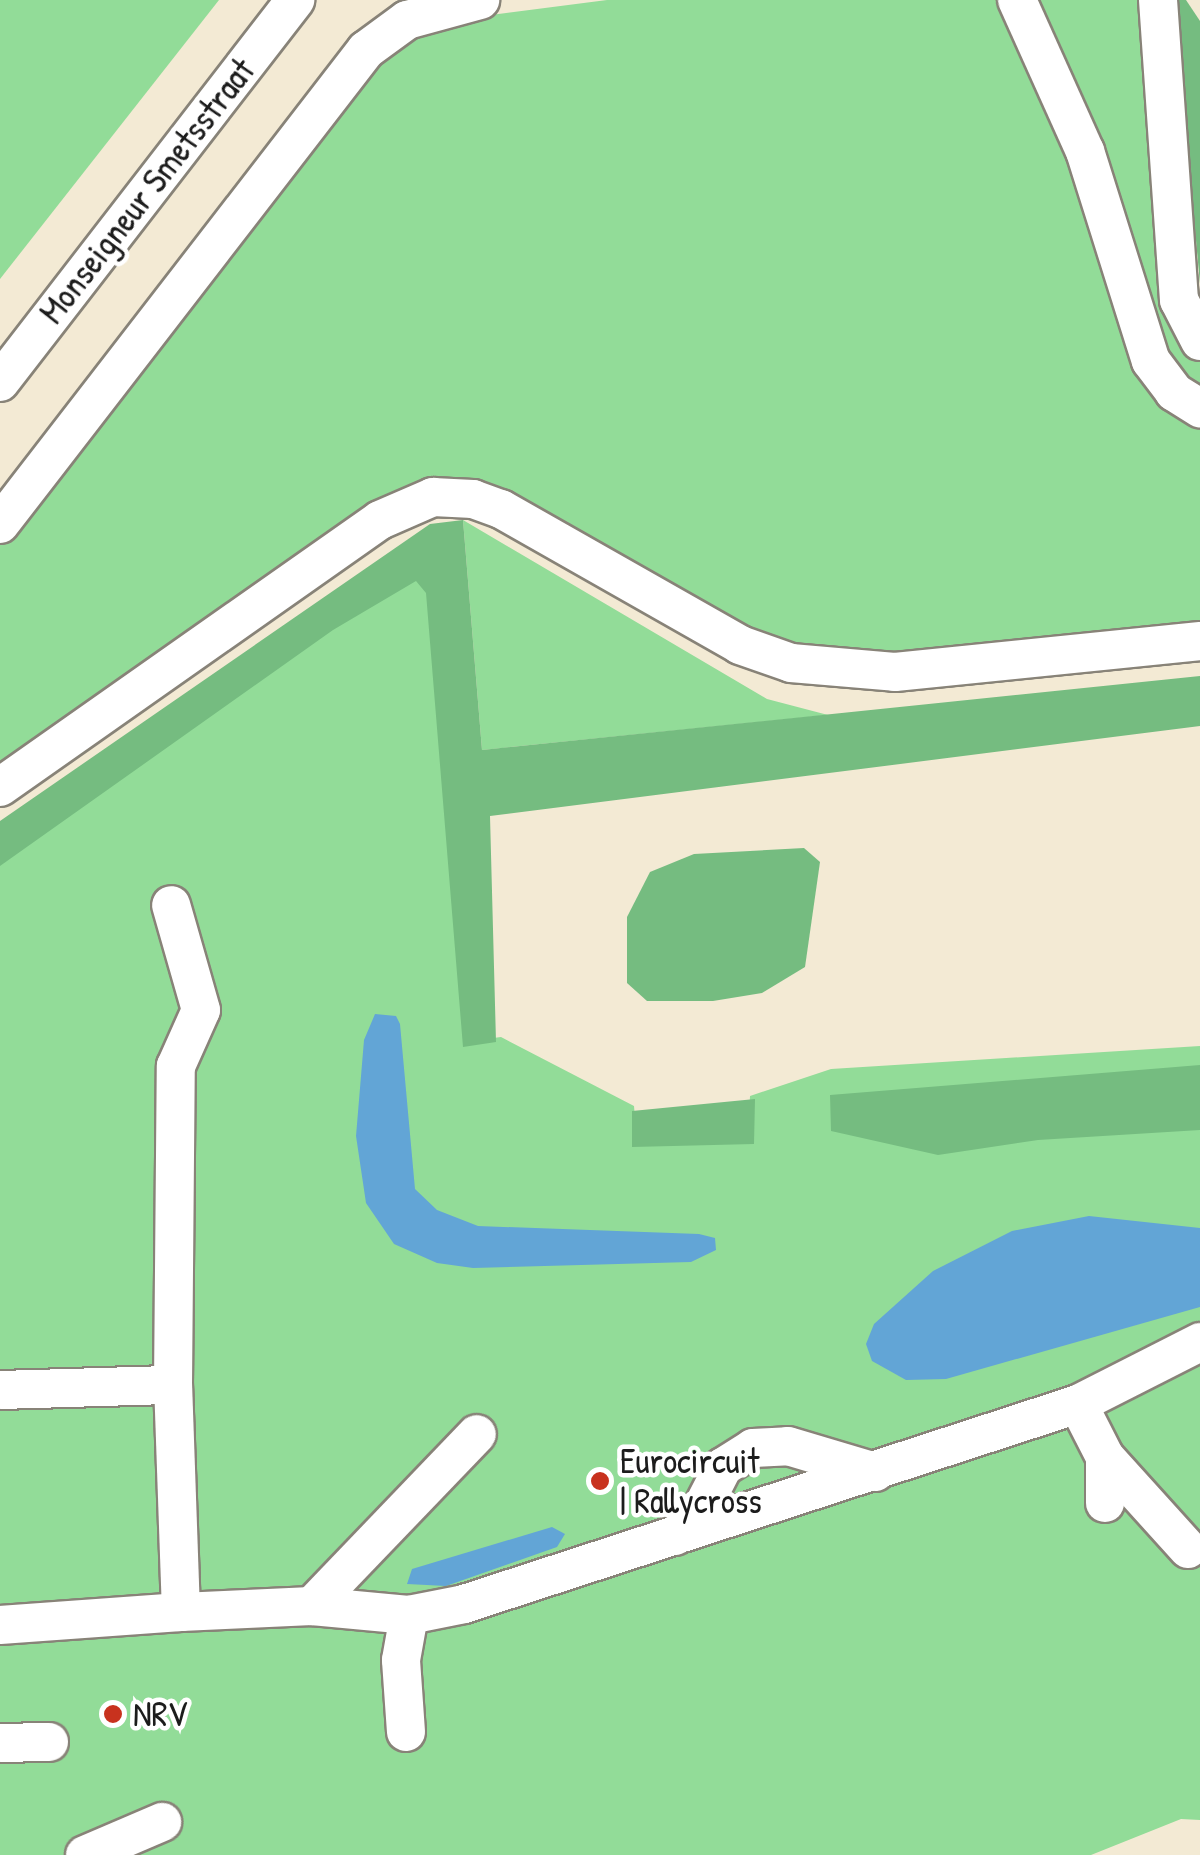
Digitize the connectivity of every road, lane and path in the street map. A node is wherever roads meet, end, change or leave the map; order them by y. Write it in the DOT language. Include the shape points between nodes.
graph roads {
  1 [pos="294,0"];
  2 [pos="480,0"];
  3 [pos="1017,0"];
  4 [pos="1158,0"];
  5 [pos="1200,341"];
  6 [pos="0,382"];
  7 [pos="1187,400"];
  8 [pos="1200,422"];
  9 [pos="0,524"];
  10 [pos="1200,641"];
  11 [pos="0,786"];
  12 [pos="170,905"];
  13 [pos="1200,1342"];
  14 [pos="172,1385"];
  15 [pos="0,1390"];
  16 [pos="1078,1404"];
  17 [pos="477,1434"];
  18 [pos="1105,1457"];
  19 [pos="877,1472"];
  20 [pos="1105,1503"];
  21 [pos="676,1536"];
  22 [pos="1188,1549"];
  23 [pos="312,1606"];
  24 [pos="181,1612"];
  25 [pos="408,1616"];
  26 [pos="0,1625"];
  27 [pos="406,1732"];
  28 [pos="49,1742"];
  29 [pos="0,1743"];
  30 [pos="162,1822"];
  31 [pos="86,1855"];
  1 -- 6 [label="street, Monseigneur Smetsstraat"];
  2 -- 9 [label="street" via="407,20 366,50"];
  3 -- 7 [label="street" via="1085,151 1139,333"];
  4 -- 5 [label="street" via="1179,300"];
  7 -- 8 [label="street"];
  10 -- 11 [label="street" via="895,672 790,663 740,645 501,508 433,497 380,520"];
  12 -- 14 [label="street" via="201,1010 176,1066"];
  13 -- 16 [label="street"];
  14 -- 15 [label="street"];
  14 -- 24 [label="street"];
  16 -- 18 [label="street"];
  16 -- 19 [label="street"];
  17 -- 23 [label="street"];
  18 -- 20 [label="street"];
  18 -- 22 [label="street"];
  19 -- 21 [label="street"];
  19 -- 21 [label="street" via="788,1446 753,1448 724,1467 699,1514"];
  21 -- 25 [label="street" via="486,1598"];
  23 -- 24 [label="street"];
  23 -- 25 [label="street"];
  24 -- 26 [label="street"];
  25 -- 27 [label="street" via="401,1660"];
  28 -- 29 [label="street"];
  30 -- 31 [label="street"];
}
